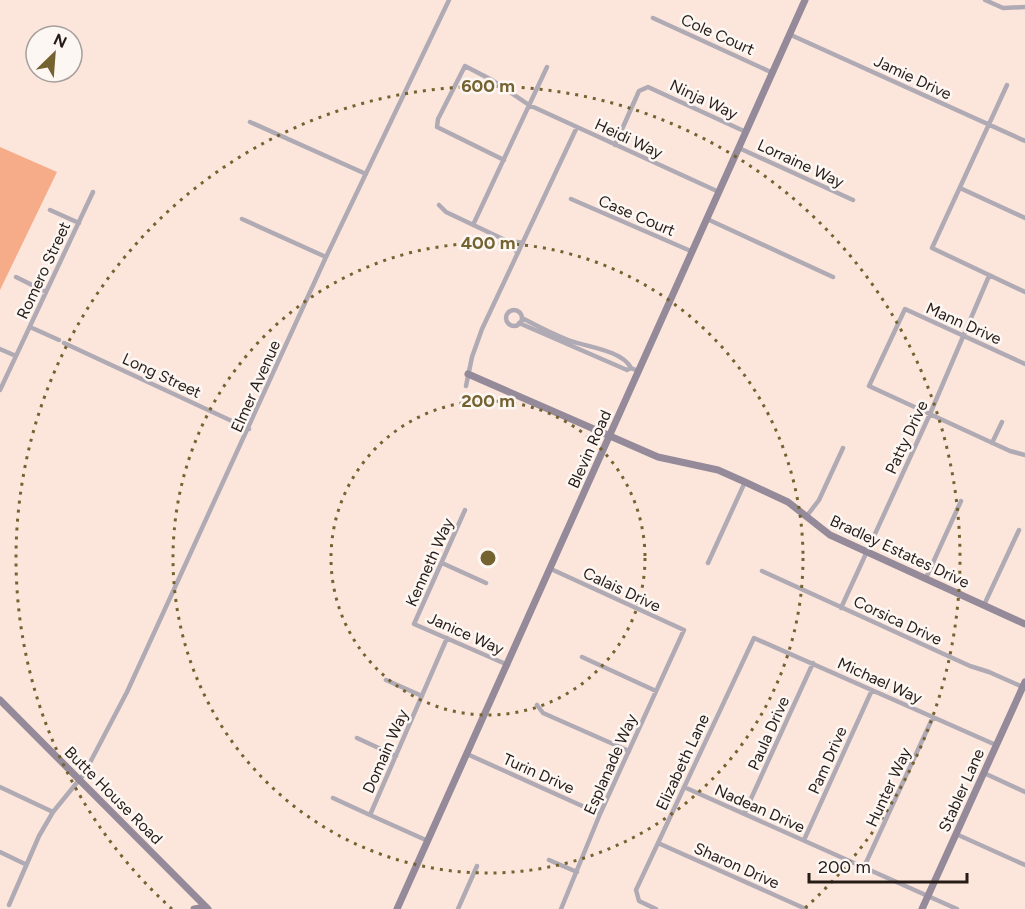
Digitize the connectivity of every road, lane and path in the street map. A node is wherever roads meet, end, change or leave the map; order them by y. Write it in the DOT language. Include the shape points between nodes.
graph roads {
  1 [pos="449,0"];
  2 [pos="806,0"];
  3 [pos="985,0"];
  4 [pos="1025,7"];
  5 [pos="653,18"];
  6 [pos="791,35"];
  7 [pos="547,68"];
  8 [pos="773,73"];
  9 [pos="1007,85"];
  10 [pos="529,105"];
  11 [pos="250,122"];
  12 [pos="989,125"];
  13 [pos="577,127"];
  14 [pos="746,132"];
  15 [pos="1025,141"];
  16 [pos="615,145"];
  17 [pos="739,148"];
  18 [pos="504,160"];
  19 [pos="366,174"];
  20 [pos="960,188"];
  21 [pos="93,192"];
  22 [pos="719,192"];
  23 [pos="571,199"];
  24 [pos="853,200"];
  25 [pos="439,205"];
  26 [pos="50,210"];
  27 [pos="1025,218"];
  28 [pos="242,219"];
  29 [pos="708,219"];
  30 [pos="79,223"];
  31 [pos="473,225"];
  32 [pos="505,240"];
  33 [pos="523,243"];
  34 [pos="693,252"];
  35 [pos="518,253"];
  36 [pos="326,257"];
  37 [pos="989,276"];
  38 [pos="16,277"];
  39 [pos="833,277"];
  40 [pos="46,292"];
  41 [pos="1025,292"];
  42 [pos="521,321"];
  43 [pos="30,327"];
  44 [pos="963,335"];
  45 [pos="59,340"];
  46 [pos="64,343"];
  47 [pos="0,349"];
  48 [pos="16,357"];
  49 [pos="1025,364"];
  50 [pos="635,369"];
  51 [pos="468,374"];
  52 [pos="466,386"];
  53 [pos="0,390"];
  54 [pos="930,414"];
  55 [pos="1002,422"];
  56 [pos="249,429"];
  57 [pos="609,435"];
  58 [pos="992,443"];
  59 [pos="843,448"];
  60 [pos="1025,455"];
  61 [pos="745,482"];
  62 [pos="961,501"];
  63 [pos="465,510"];
  64 [pos="806,517"];
  65 [pos="1019,530"];
  66 [pos="866,551"];
  67 [pos="442,563"];
  68 [pos="708,563"];
  69 [pos="551,569"];
  70 [pos="762,572"];
  71 [pos="926,578"];
  72 [pos="486,583"];
  73 [pos="984,605"];
  74 [pos="841,608"];
  75 [pos="414,624"];
  76 [pos="1025,624"];
  77 [pos="684,630"];
  78 [pos="447,638"];
  79 [pos="754,638"];
  80 [pos="582,657"];
  81 [pos="813,663"];
  82 [pos="508,665"];
  83 [pos="386,680"];
  84 [pos="1024,686"];
  85 [pos="872,690"];
  86 [pos="656,691"];
  87 [pos="422,696"];
  88 [pos="0,700"];
  89 [pos="537,705"];
  90 [pos="933,717"];
  91 [pos="357,738"];
  92 [pos="996,745"];
  93 [pos="628,751"];
  94 [pos="467,754"];
  95 [pos="396,756"];
  96 [pos="984,773"];
  97 [pos="79,780"];
  98 [pos="0,787"];
  99 [pos="684,787"];
  100 [pos="1025,792"];
  101 [pos="333,798"];
  102 [pos="53,812"];
  103 [pos="600,814"];
  104 [pos="744,814"];
  105 [pos="370,815"];
  106 [pos="956,834"];
  107 [pos="804,840"];
  108 [pos="428,841"];
  109 [pos="658,843"];
  110 [pos="0,852"];
  111 [pos="549,860"];
  112 [pos="25,864"];
  113 [pos="1025,865"];
  114 [pos="477,866"];
  115 [pos="864,867"];
  116 [pos="577,872"];
  117 [pos="928,896"];
  118 [pos="8,908"];
  119 [pos="206,908"];
  120 [pos="194,909"];
  121 [pos="397,909"];
  122 [pos="458,909"];
  123 [pos="561,909"];
  124 [pos="656,909"];
  125 [pos="806,909"];
  126 [pos="922,909"];
  127 [pos="957,909"];
  1 -- 19 [label="street, Elmer Avenue"];
  2 -- 6 [label="street, Blevin Road"];
  3 -- 4 [label="street" via="1003,8"];
  5 -- 8 [label="street, Cole Court"];
  6 -- 8 [label="street, Blevin Road"];
  6 -- 12 [label="street, Jamie Drive"];
  7 -- 10 [label="street"];
  8 -- 14 [label="street, Blevin Road"];
  9 -- 12 [label="street"];
  10 -- 13 [label="street, Heidi Way"];
  10 -- 18 [label="street"];
  10 -- 18 [label="street, Heidi Way" via="465,66 438,119 440,130"];
  11 -- 19 [label="street"];
  12 -- 15 [label="street, Jamie Drive"];
  12 -- 20 [label="street"];
  13 -- 16 [label="street, Heidi Way"];
  13 -- 33 [label="street"];
  14 -- 16 [label="street, Ninja Way" via="648,87 639,91"];
  14 -- 17 [label="street, Blevin Road"];
  16 -- 22 [label="street, Heidi Way"];
  17 -- 22 [label="street, Blevin Road"];
  17 -- 24 [label="street, Lorraine Way"];
  18 -- 31 [label="street"];
  19 -- 36 [label="street, Elmer Avenue"];
  20 -- 27 [label="street"];
  20 -- 37 [label="street" via="932,248"];
  21 -- 30 [label="street, Romero Street"];
  22 -- 29 [label="street, Blevin Road"];
  23 -- 34 [label="street, Case Court"];
  25 -- 31 [label="street" via="446,213"];
  26 -- 30 [label="street"];
  28 -- 36 [label="street"];
  29 -- 34 [label="street, Blevin Road"];
  29 -- 39 [label="street"];
  30 -- 40 [label="street, Romero Street"];
  31 -- 32 [label="street"];
  32 -- 33 [label="street"];
  32 -- 35 [label="street"];
  33 -- 35 [label="street"];
  34 -- 50 [label="street, Blevin Road"];
  35 -- 51 [label="street" via="476,345"];
  36 -- 56 [label="street, Elmer Avenue"];
  37 -- 41 [label="street"];
  37 -- 44 [label="street, Patty Drive"];
  38 -- 40 [label="street"];
  40 -- 43 [label="street, Romero Street"];
  42 -- 50 [label="street" via="561,340 628,362"];
  43 -- 45 [label="street"];
  43 -- 48 [label="street, Romero Street"];
  44 -- 49 [label="street, Mann Drive"];
  44 -- 54 [label="street, Patty Drive"];
  44 -- 54 [label="street, Mann Drive" via="905,309 869,386"];
  46 -- 56 [label="street, Long Street"];
  47 -- 48 [label="street"];
  48 -- 53 [label="street, Romero Street"];
  50 -- 57 [label="street, Blevin Road"];
  51 -- 52 [label="street"];
  51 -- 57 [label="street, Bradley Estates Drive"];
  54 -- 58 [label="street"];
  54 -- 66 [label="street, Patty Drive"];
  55 -- 58 [label="street"];
  56 -- 97 [label="street, Elmer Avenue" via="128,692"];
  57 -- 61 [label="street, Bradley Estates Drive" via="658,457 718,470"];
  57 -- 69 [label="street, Blevin Road"];
  58 -- 60 [label="street"];
  59 -- 64 [label="street" via="819,500"];
  61 -- 64 [label="street, Bradley Estates Drive" via="788,502"];
  61 -- 68 [label="street"];
  62 -- 71 [label="street"];
  63 -- 67 [label="street, Kenneth Way"];
  64 -- 66 [label="street, Bradley Estates Drive" via="831,535"];
  65 -- 73 [label="street"];
  66 -- 71 [label="street, Bradley Estates Drive"];
  66 -- 74 [label="street, Patty Drive"];
  67 -- 72 [label="street"];
  67 -- 75 [label="street, Kenneth Way"];
  69 -- 77 [label="street, Calais Drive"];
  69 -- 82 [label="street, Blevin Road"];
  70 -- 74 [label="street, Corsica Drive"];
  71 -- 73 [label="street, Bradley Estates Drive"];
  73 -- 76 [label="street, Bradley Estates Drive"];
  74 -- 84 [label="street, Corsica Drive"];
  75 -- 78 [label="street, Janice Way"];
  77 -- 86 [label="street, Esplanade Way"];
  78 -- 82 [label="street, Janice Way"];
  78 -- 87 [label="street, Domain Way"];
  79 -- 81 [label="street, Michael Way"];
  79 -- 99 [label="street, Elizabeth Lane"];
  80 -- 86 [label="street"];
  81 -- 85 [label="street, Michael Way"];
  81 -- 104 [label="street, Paula Drive"];
  82 -- 94 [label="street, Blevin Road"];
  83 -- 87 [label="street"];
  84 -- 92 [label="street, Stabler Lane"];
  85 -- 90 [label="street, Michael Way"];
  85 -- 107 [label="street, Pam Drive"];
  86 -- 93 [label="street, Esplanade Way"];
  87 -- 95 [label="street, Domain Way"];
  88 -- 97 [label="street, Butte House Road"];
  89 -- 93 [label="street" via="543,713"];
  90 -- 92 [label="street, Michael Way"];
  90 -- 115 [label="street, Hunter Way"];
  91 -- 95 [label="street"];
  92 -- 96 [label="street, Stabler Lane"];
  93 -- 103 [label="street, Esplanade Way"];
  94 -- 103 [label="street, Turin Drive"];
  94 -- 108 [label="street, Blevin Road"];
  95 -- 105 [label="street, Domain Way"];
  96 -- 100 [label="street"];
  96 -- 106 [label="street, Stabler Lane"];
  97 -- 102 [label="street, Elmer Avenue"];
  97 -- 119 [label="street, Butte House Road"];
  98 -- 102 [label="street"];
  99 -- 104 [label="street, Nadean Drive"];
  99 -- 109 [label="street, Elizabeth Lane"];
  101 -- 105 [label="street"];
  102 -- 112 [label="street, Elmer Avenue"];
  103 -- 116 [label="street, Esplanade Way"];
  104 -- 107 [label="street, Nadean Drive"];
  105 -- 108 [label="street, Domain Way"];
  106 -- 113 [label="street"];
  106 -- 117 [label="street, Stabler Lane"];
  107 -- 115 [label="street, Nadean Drive"];
  108 -- 121 [label="street, Blevin Road"];
  109 -- 124 [label="street, Elizabeth Lane" via="636,890 639,901"];
  109 -- 125 [label="street, Sharon Drive"];
  110 -- 112 [label="street"];
  111 -- 116 [label="street"];
  112 -- 118 [label="street, Elmer Avenue"];
  114 -- 122 [label="street"];
  115 -- 117 [label="street, Nadean Drive"];
  116 -- 123 [label="street, Esplanade Way"];
  117 -- 126 [label="street, Stabler Lane"];
  117 -- 127 [label="street, Nadean Drive"];
  119 -- 120 [label="street"];
}
